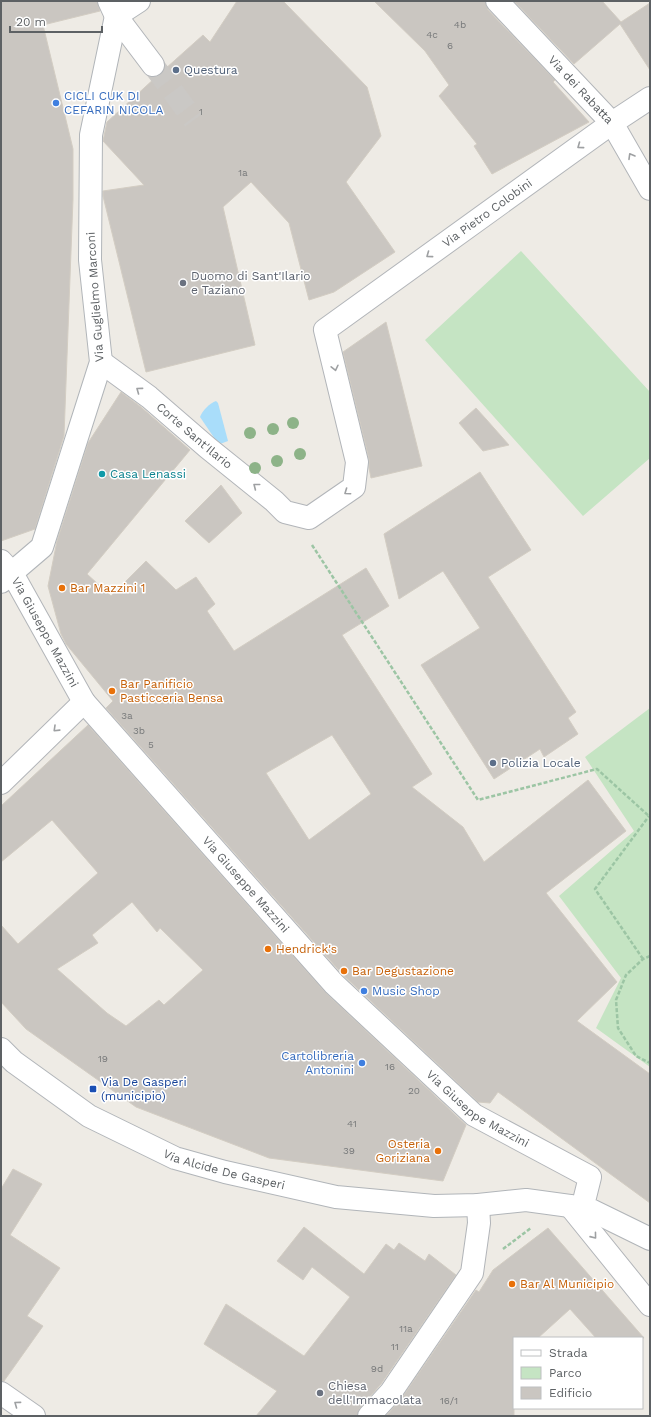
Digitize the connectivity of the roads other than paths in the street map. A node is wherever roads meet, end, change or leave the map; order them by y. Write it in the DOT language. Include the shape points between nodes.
graph roads {
  1 [pos="139,1"];
  2 [pos="498,1"];
  3 [pos="112,8"];
  4 [pos="154,65"];
  5 [pos="650,98"];
  6 [pos="612,123"];
  7 [pos="650,189"];
  8 [pos="101,362"];
  9 [pos="285,512"];
  10 [pos="5,572"];
  11 [pos="84,702"];
  12 [pos="1,783"];
  13 [pos="1,1049"];
  14 [pos="478,1205"];
  15 [pos="576,1207"];
  16 [pos="650,1239"];
  17 [pos="650,1305"];
  18 [pos="1,1393"];
  19 [pos="34,1416"];
  20 [pos="369,1416"];
  1 -- 3 [label="street"];
  2 -- 6 [label="street, Via dei Rabatta"];
  3 -- 4 [label="street"];
  3 -- 8 [label="street, Via Guglielmo Marconi" via="91,135 90,260"];
  5 -- 6 [label="street, Via Pietro Colobini"];
  7 -- 6 [label="street, Via dei Rabatta, one-way"];
  6 -- 9 [label="street, Via Pietro Colobini, one-way" via="326,330 357,462 354,487 309,518"];
  9 -- 8 [label="street, Corte Sant'Ilario, one-way" via="149,397"];
  8 -- 10 [label="street, Via Guglielmo Marconi" via="42,547"];
  10 -- 11 [label="street, Via Giuseppe Mazzini"];
  11 -- 12 [label="street, one-way"];
  11 -- 15 [label="street, Via Giuseppe Mazzini" via="339,989 474,1115 590,1177"];
  13 -- 14 [label="street, Via Alcide De Gasperi" via="14,1062 89,1116 176,1158 224,1172 336,1197 434,1206"];
  14 -- 15 [label="street, Via Alcide De Gasperi" via="526,1200"];
  14 -- 20 [label="street" via="479,1223 472,1273 391,1392"];
  15 -- 16 [label="street, Via Alcide De Gasperi" via="593,1211"];
  15 -- 17 [label="street, one-way"];
  19 -- 18 [label="street, one-way"];
}
